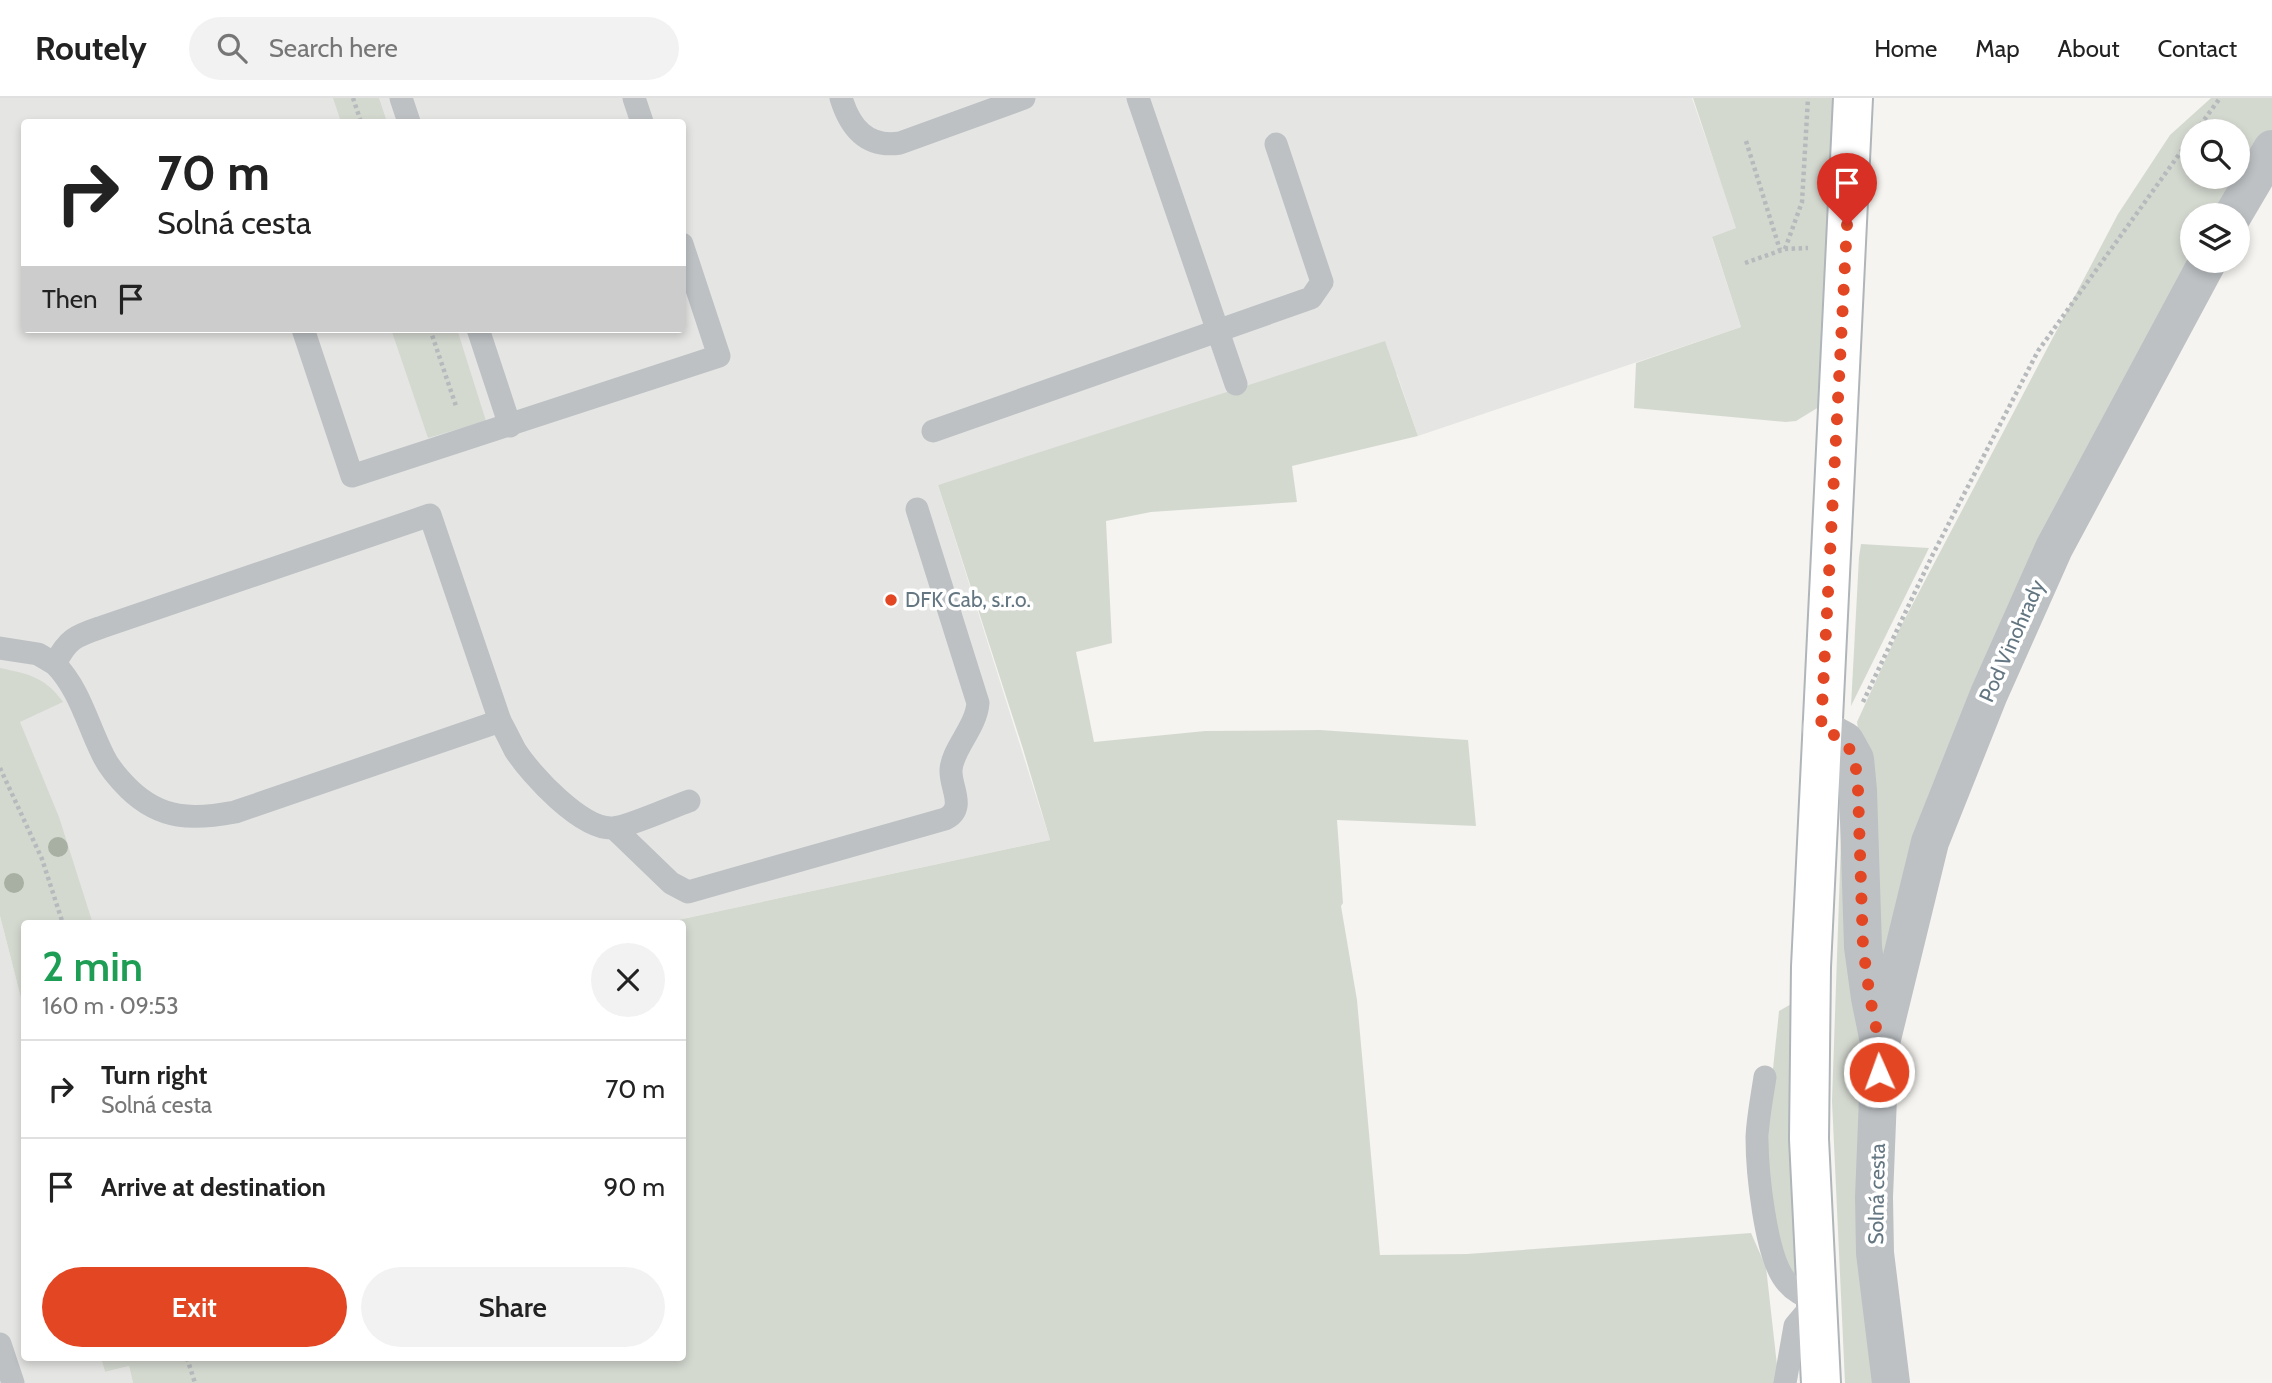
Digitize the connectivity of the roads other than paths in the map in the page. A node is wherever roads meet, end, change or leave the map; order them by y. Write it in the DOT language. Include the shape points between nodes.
graph roads {
  1 [pos="401,98"];
  2 [pos="634,98"];
  3 [pos="841,98"];
  4 [pos="1024,98"];
  5 [pos="1138,98"];
  6 [pos="1853,98"];
  7 [pos="408,119"];
  8 [pos="641,119"];
  9 [pos="1276,144"];
  10 [pos="2272,149"];
  11 [pos="2240,203"];
  12 [pos="686,256"];
  13 [pos="2202,273"];
  14 [pos="1218,331"];
  15 [pos="304,333"];
  16 [pos="479,333"];
  17 [pos="1236,384"];
  18 [pos="510,426"];
  19 [pos="933,431"];
  20 [pos="917,509"];
  21 [pos="0,648"];
  22 [pos="55,664"];
  23 [pos="500,721"];
  24 [pos="1833,734"];
  25 [pos="689,801"];
  26 [pos="615,828"];
  27 [pos="1880,1047"];
  28 [pos="1765,1077"];
  29 [pos="1816,1301"];
  30 [pos="0,1344"];
  31 [pos="13,1383"];
  32 [pos="1785,1383"];
  33 [pos="1821,1383"];
  34 [pos="1891,1383"];
  1 -- 7 [label="lane"];
  2 -- 8 [label="lane"];
  3 -- 4 [label="lane" via="855,128 889,144"];
  5 -- 14 [label="lane"];
  6 -- 24 [label="street, Solná cesta"];
  9 -- 14 [label="lane" via="1322,282 1311,298"];
  10 -- 11 [label="street"];
  12 -- 18 [label="lane" via="719,356"];
  13 -- 27 [label="street, Pod Vinohrady" via="2054,548 1989,694 1930,842"];
  14 -- 17 [label="lane"];
  14 -- 19 [label="lane"];
  15 -- 18 [label="lane" via="352,476"];
  16 -- 18 [label="lane"];
  20 -- 26 [label="lane" via="978,703 951,769 957,802 954,813 688,891 671,883"];
  21 -- 22 [label="lane" via="38,654"];
  22 -- 23 [label="lane" via="84,708 103,756 117,777 147,805 183,816 235,812"];
  22 -- 23 [label="lane" via="74,637 430,515"];
  23 -- 26 [label="lane" via="516,750 553,794 583,818 600,827"];
  24 -- 27 [label="street, Solná cesta" via="1855,759 1863,947"];
  24 -- 29 [label="street, Solná cesta" via="1811,967 1809,1139"];
  25 -- 26 [label="lane"];
  27 -- 34 [label="street, Solná cesta" via="1875,1253"];
  28 -- 29 [label="lane" via="1757,1137 1771,1249 1784,1280"];
  29 -- 32 [label="lane" via="1795,1326"];
  29 -- 33 [label="street, Solná cesta"];
  30 -- 31 [label="lane"];
}
